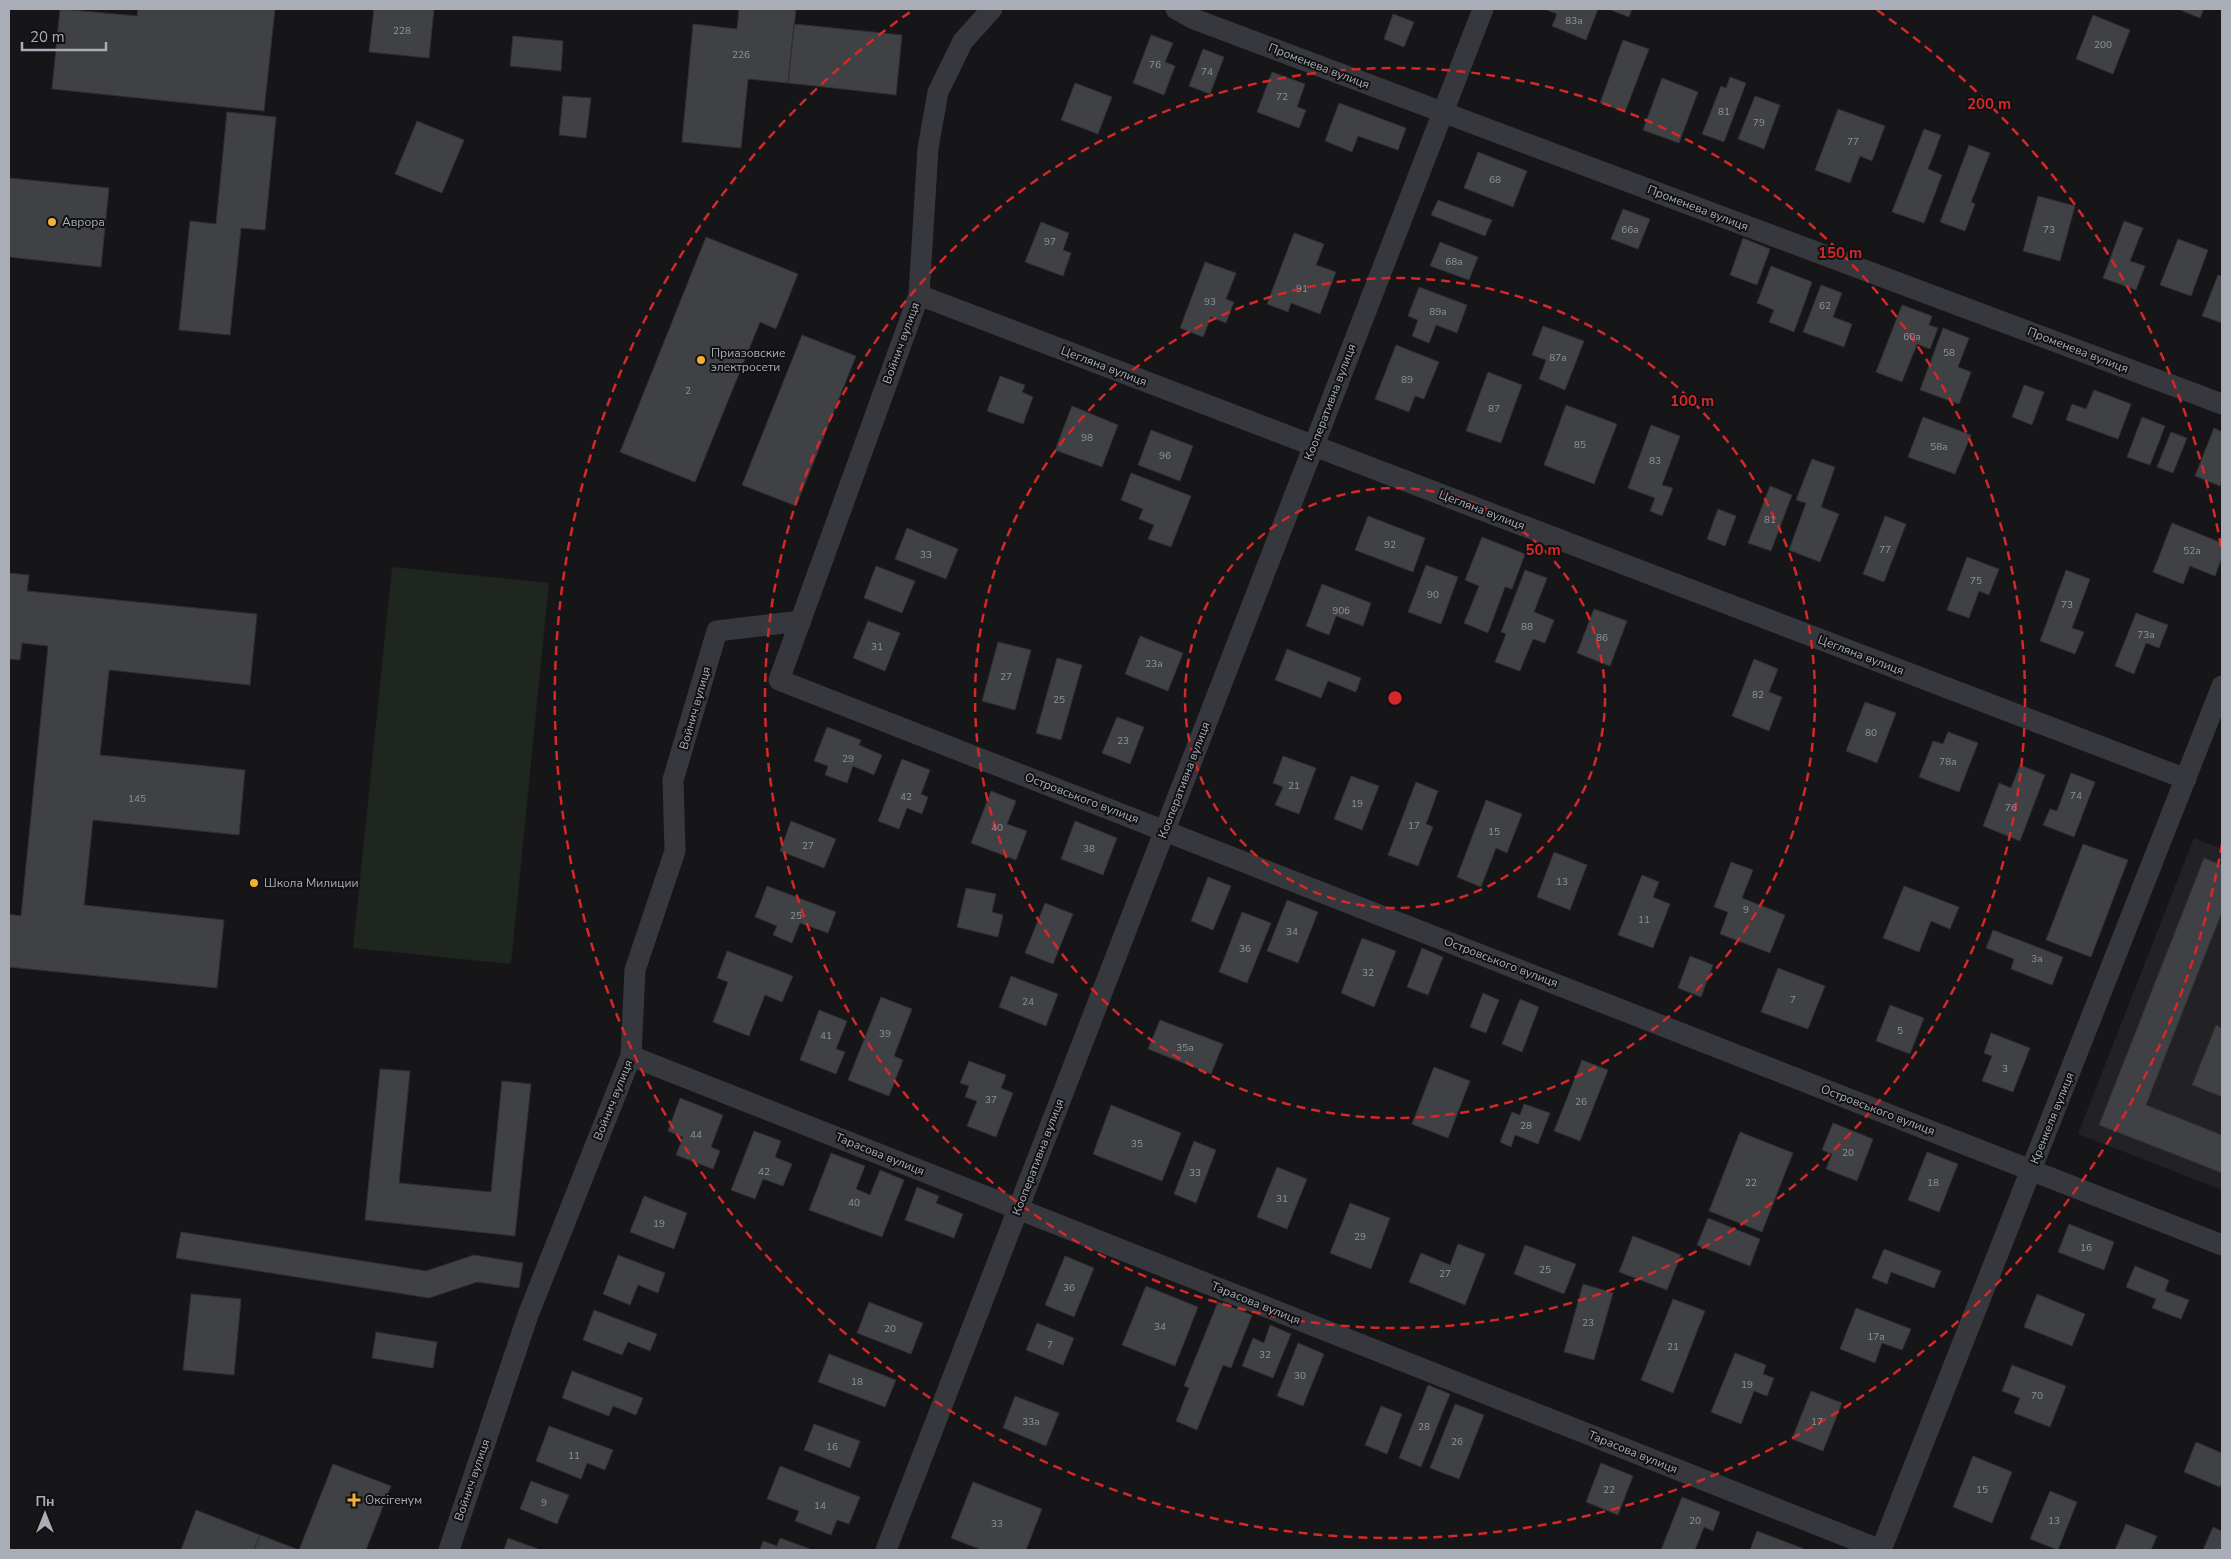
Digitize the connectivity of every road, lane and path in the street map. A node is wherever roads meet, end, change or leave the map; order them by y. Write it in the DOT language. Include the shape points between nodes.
graph roads {
  1 [pos="992,9"];
  2 [pos="1176,9"];
  3 [pos="1483,9"];
  4 [pos="1442,112"];
  5 [pos="919,295"];
  6 [pos="2222,404"];
  7 [pos="1314,446"];
  8 [pos="801,621"];
  9 [pos="779,680"];
  10 [pos="2222,686"];
  11 [pos="2216,718"];
  12 [pos="2186,779"];
  13 [pos="1164,831"];
  14 [pos="631,1056"];
  15 [pos="2031,1170"];
  16 [pos="1018,1209"];
  17 [pos="2222,1245"];
  18 [pos="449,1550"];
  19 [pos="886,1550"];
  20 [pos="1881,1550"];
  1 -- 5 [label="street, Войнич вулиця" via="963,41 938,92 928,148"];
  2 -- 4 [label="street, Променева вулиця" via="1194,19"];
  3 -- 4 [label="street, Кооперативна вулиця"];
  4 -- 6 [label="street, Променева вулиця"];
  4 -- 7 [label="street, Кооперативна вулиця"];
  5 -- 7 [label="street, Цегляна вулиця"];
  5 -- 8 [label="street, Войнич вулиця"];
  7 -- 12 [label="street, Цегляна вулиця"];
  7 -- 13 [label="street, Кооперативна вулиця"];
  8 -- 9 [label="street, Войнич вулиця"];
  8 -- 14 [label="street, Войнич вулиця" via="717,631 673,780 675,851 635,970"];
  9 -- 13 [label="street, Островського вулиця"];
  10 -- 11 [label="street, Кренкеля вулиця"];
  11 -- 12 [label="street, Кренкеля вулиця"];
  12 -- 15 [label="street, Кренкеля вулиця"];
  13 -- 15 [label="street, Островського вулиця"];
  13 -- 16 [label="street, Кооперативна вулиця"];
  14 -- 16 [label="street, Тарасова вулиця"];
  14 -- 18 [label="street, Войнич вулиця" via="528,1315"];
  15 -- 17 [label="street, Островського вулиця"];
  15 -- 20 [label="street, Кренкеля вулиця"];
  16 -- 19 [label="street, Кооперативна вулиця"];
  16 -- 20 [label="street, Тарасова вулиця"];
}
